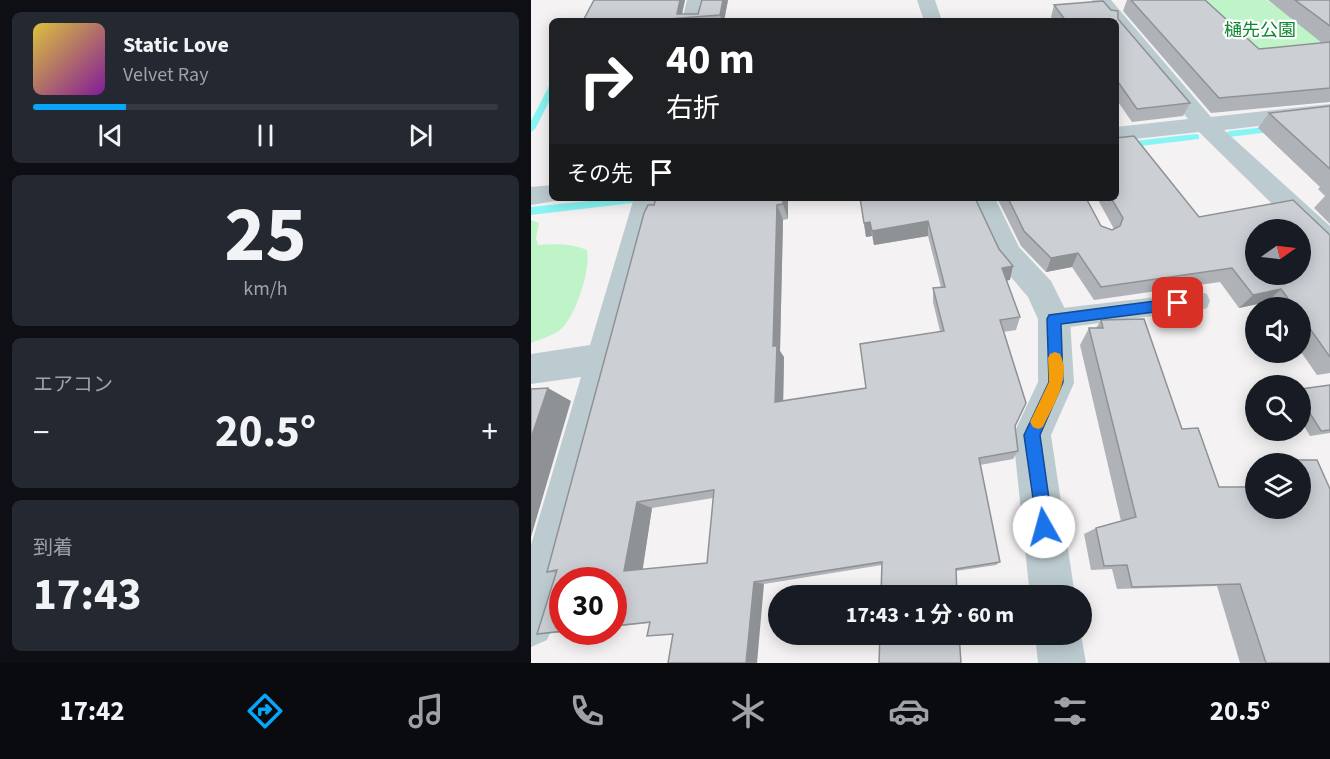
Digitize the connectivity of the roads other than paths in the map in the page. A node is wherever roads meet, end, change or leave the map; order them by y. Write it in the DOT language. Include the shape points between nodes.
graph roads {
  1 [pos="696,0"];
  2 [pos="926,0"];
  3 [pos="1101,0"];
  4 [pos="692,18"];
  5 [pos="932,18"];
  6 [pos="1116,18"];
  7 [pos="1119,22"];
  8 [pos="1330,111"];
  9 [pos="1205,125"];
  10 [pos="1119,134"];
  11 [pos="549,194"];
  12 [pos="531,196"];
  13 [pos="646,201"];
  14 [pos="982,201"];
  15 [pos="1330,243"];
  16 [pos="1199,301"];
  17 [pos="1054,319"];
  18 [pos="604,358"];
  19 [pos="531,369"];
  20 [pos="1052,585"];
  21 [pos="531,624"];
  22 [pos="1060,645"];
  23 [pos="1062,663"];
  1 -- 4 [label="street"];
  2 -- 5 [label="street"];
  3 -- 6 [label="street"];
  7 -- 9 [label="street"];
  8 -- 9 [label="street"];
  9 -- 10 [label="street"];
  9 -- 15 [label="street"];
  11 -- 12 [label="street"];
  13 -- 18 [label="street"];
  14 -- 17 [label="street" via="1008,254 1040,290"];
  16 -- 17 [label="lane"];
  17 -- 20 [label="street" via="1056,382 1032,435"];
  18 -- 19 [label="street"];
  18 -- 21 [label="street"];
  22 -- 23 [label="street"];
}
